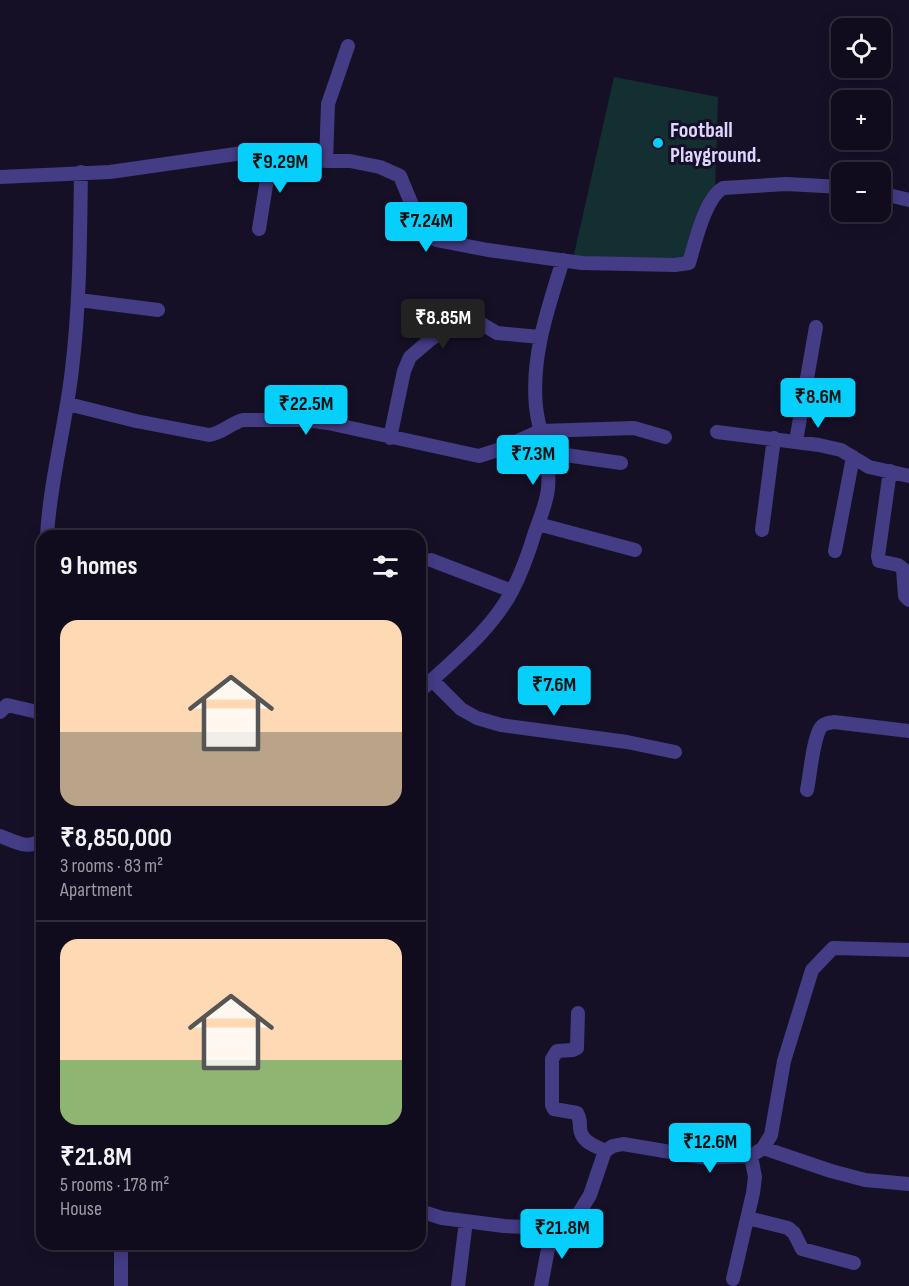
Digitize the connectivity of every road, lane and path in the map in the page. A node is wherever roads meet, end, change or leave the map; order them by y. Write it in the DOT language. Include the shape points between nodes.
graph roads {
  1 [pos="348,46"];
  2 [pos="271,154"];
  3 [pos="326,161"];
  4 [pos="81,172"];
  5 [pos="0,177"];
  6 [pos="831,186"];
  7 [pos="891,196"];
  8 [pos="909,200"];
  9 [pos="259,229"];
  10 [pos="563,260"];
  11 [pos="79,300"];
  12 [pos="158,310"];
  13 [pos="816,327"];
  14 [pos="540,337"];
  15 [pos="68,404"];
  16 [pos="540,431"];
  17 [pos="717,432"];
  18 [pos="665,437"];
  19 [pos="390,438"];
  20 [pos="774,438"];
  21 [pos="796,441"];
  22 [pos="545,452"];
  23 [pos="853,457"];
  24 [pos="621,463"];
  25 [pos="890,471"];
  26 [pos="909,476"];
  27 [pos="538,524"];
  28 [pos="47,530"];
  29 [pos="762,530"];
  30 [pos="635,550"];
  31 [pos="836,551"];
  32 [pos="431,560"];
  33 [pos="512,591"];
  34 [pos="909,600"];
  35 [pos="432,680"];
  36 [pos="426,686"];
  37 [pos="0,712"];
  38 [pos="36,712"];
  39 [pos="909,731"];
  40 [pos="675,752"];
  41 [pos="807,790"];
  42 [pos="0,836"];
  43 [pos="36,843"];
  44 [pos="909,950"];
  45 [pos="578,1013"];
  46 [pos="605,1151"];
  47 [pos="757,1152"];
  48 [pos="909,1184"];
  49 [pos="426,1213"];
  50 [pos="748,1218"];
  51 [pos="466,1221"];
  52 [pos="552,1228"];
  53 [pos="121,1250"];
  54 [pos="854,1263"];
  55 [pos="733,1278"];
  56 [pos="121,1286"];
  57 [pos="458,1286"];
  58 [pos="541,1286"];
  1 -- 3 [label="street" via="328,104"];
  2 -- 3 [label="street"];
  2 -- 4 [label="street" via="250,152 110,172"];
  2 -- 9 [label="street"];
  3 -- 10 [label="street" via="380,167 400,176 422,230 436,240"];
  4 -- 5 [label="street"];
  4 -- 11 [label="street"];
  6 -- 10 [label="street" via="786,184 723,188 716,192 689,263"];
  7 -- 8 [label="street"];
  10 -- 14 [label="street"];
  11 -- 12 [label="street"];
  11 -- 15 [label="street"];
  13 -- 21 [label="street"];
  14 -- 16 [label="street" via="536,377"];
  14 -- 19 [label="street" via="497,333 475,320 454,325 431,339 410,357 404,371"];
  15 -- 19 [label="street" via="209,435 243,420 306,420"];
  15 -- 28 [label="street"];
  16 -- 18 [label="street" via="634,428"];
  16 -- 19 [label="street" via="480,456"];
  16 -- 22 [label="street"];
  17 -- 20 [label="street"];
  20 -- 21 [label="street"];
  20 -- 29 [label="street"];
  21 -- 23 [label="street" via="842,450"];
  22 -- 24 [label="street"];
  22 -- 27 [label="street" via="549,489"];
  23 -- 25 [label="street" via="869,467"];
  23 -- 31 [label="street"];
  25 -- 26 [label="street"];
  25 -- 34 [label="street" via="878,556 879,561 903,569 905,596"];
  27 -- 30 [label="street"];
  27 -- 33 [label="street"];
  32 -- 33 [label="street"];
  33 -- 35 [label="street" via="483,631"];
  35 -- 36 [label="street"];
  35 -- 40 [label="street" via="461,709 501,726"];
  37 -- 38 [label="street" via="7,705"];
  39 -- 41 [label="street" via="825,723 817,738"];
  42 -- 43 [label="street" via="27,846"];
  44 -- 47 [label="street" via="833,948 812,970 784,1061 771,1135"];
  45 -- 46 [label="street" via="577,1048 557,1051 552,1059 552,1104 554,1109 577,1113 581,1136"];
  46 -- 47 [label="street" via="623,1144 706,1158"];
  46 -- 52 [label="street" via="590,1195 579,1213 566,1225"];
  47 -- 48 [label="street" via="865,1180"];
  47 -- 50 [label="street"];
  49 -- 51 [label="street"];
  50 -- 54 [label="street" via="788,1228 801,1249"];
  50 -- 55 [label="street"];
  51 -- 52 [label="street"];
  51 -- 57 [label="street"];
  52 -- 58 [label="street"];
  53 -- 56 [label="street"];
}
